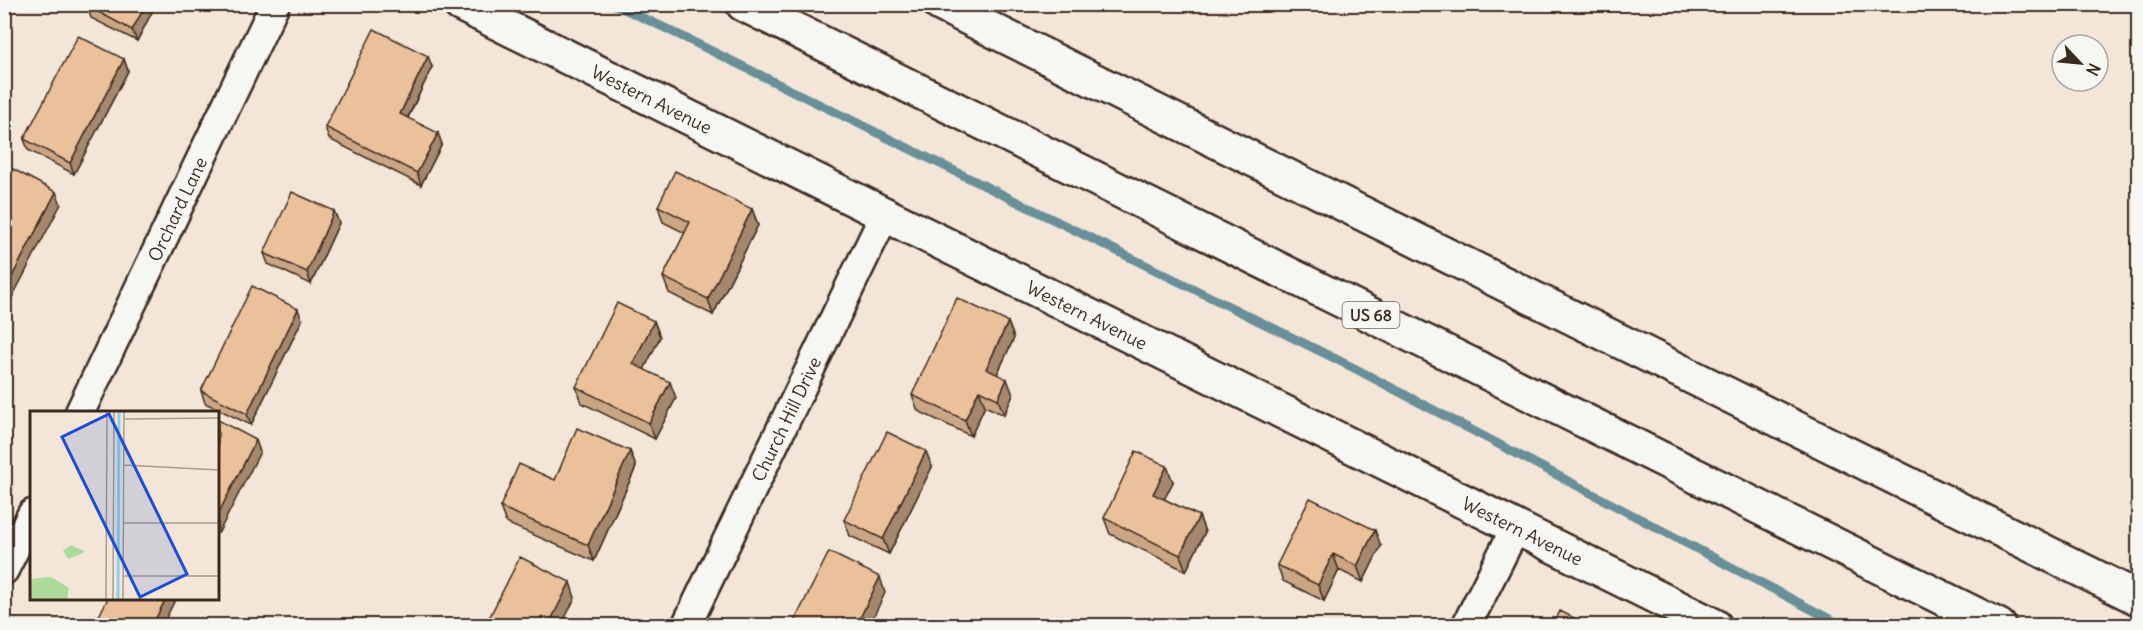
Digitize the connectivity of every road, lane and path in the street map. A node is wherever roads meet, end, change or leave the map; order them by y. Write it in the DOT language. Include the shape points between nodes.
graph roads {
  1 [pos="275,4"];
  2 [pos="460,4"];
  3 [pos="743,4"];
  4 [pos="940,4"];
  5 [pos="885,214"];
  6 [pos="80,411"];
  7 [pos="30,518"];
  8 [pos="1516,527"];
  9 [pos="4,570"];
  10 [pos="2139,597"];
  11 [pos="686,626"];
  12 [pos="1466,626"];
  13 [pos="1715,626"];
  14 [pos="1999,626"];
  1 -- 6 [label="street, Orchard Lane"];
  2 -- 5 [label="main road, Western Avenue"];
  3 -- 14 [label="main road, US 68"];
  4 -- 10 [label="main road"];
  5 -- 8 [label="main road, Western Avenue"];
  5 -- 11 [label="street, Church Hill Drive"];
  7 -- 9 [label="street"];
  8 -- 12 [label="street"];
  8 -- 13 [label="main road, Western Avenue"];
}
